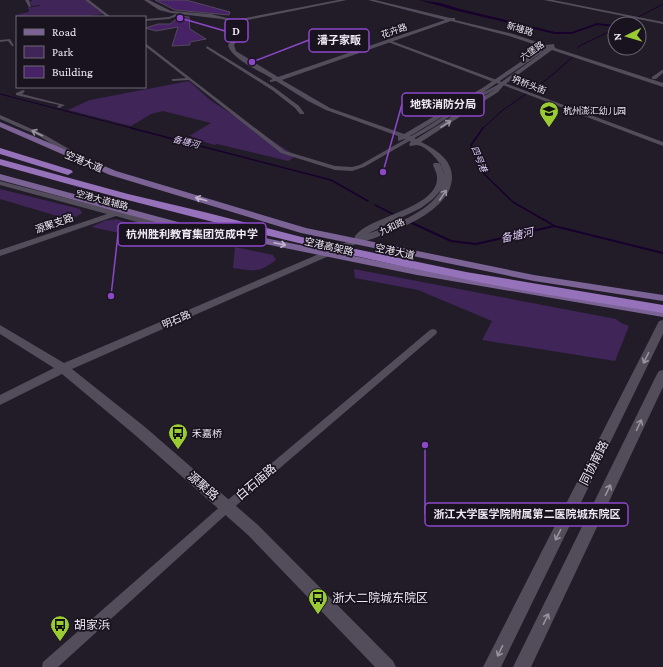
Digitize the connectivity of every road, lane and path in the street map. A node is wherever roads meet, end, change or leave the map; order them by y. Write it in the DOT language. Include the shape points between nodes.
graph roads {
  1 [pos="27,0"];
  2 [pos="87,0"];
  3 [pos="141,0"];
  4 [pos="146,0"];
  5 [pos="337,0"];
  6 [pos="345,0"];
  7 [pos="370,0"];
  8 [pos="379,0"];
  9 [pos="546,0"];
  10 [pos="552,0"];
  11 [pos="30,6"];
  12 [pos="176,15"];
  13 [pos="632,15"];
  14 [pos="108,16"];
  15 [pos="451,19"];
  16 [pos="146,20"];
  17 [pos="230,21"];
  18 [pos="663,22"];
  19 [pos="16,39"];
  20 [pos="10,40"];
  21 [pos="0,41"];
  22 [pos="389,41"];
  23 [pos="13,45"];
  24 [pos="146,45"];
  25 [pos="551,46"];
  26 [pos="207,47"];
  27 [pos="663,71"];
  28 [pos="654,78"];
  29 [pos="189,79"];
  30 [pos="273,79"];
  31 [pos="174,80"];
  32 [pos="663,81"];
  33 [pos="502,84"];
  34 [pos="663,85"];
  35 [pos="486,88"];
  36 [pos="23,91"];
  37 [pos="470,101"];
  38 [pos="60,108"];
  39 [pos="302,113"];
  40 [pos="0,117"];
  41 [pos="0,124"];
  42 [pos="403,138"];
  43 [pos="415,143"];
  44 [pos="663,144"];
  45 [pos="0,151"];
  46 [pos="0,156"];
  47 [pos="0,162"];
  48 [pos="95,166"];
  49 [pos="0,170"];
  50 [pos="0,177"];
  51 [pos="93,181"];
  52 [pos="0,184"];
  53 [pos="126,197"];
  54 [pos="99,209"];
  55 [pos="208,213"];
  56 [pos="116,214"];
  57 [pos="200,231"];
  58 [pos="353,242"];
  59 [pos="0,248"];
  60 [pos="0,254"];
  61 [pos="326,254"];
  62 [pos="663,300"];
  63 [pos="663,309"];
  64 [pos="663,313"];
  65 [pos="663,323"];
  66 [pos="0,329"];
  67 [pos="433,332"];
  68 [pos="63,368"];
  69 [pos="663,374"];
  70 [pos="0,400"];
  71 [pos="227,507"];
  72 [pos="48,667"];
  73 [pos="387,667"];
  74 [pos="492,667"];
  75 [pos="522,667"];
  1 -- 11 [label="street"];
  2 -- 14 [label="street"];
  3 -- 12 [label="street" via="159,11"];
  4 -- 17 [label="street" via="171,13"];
  5 -- 17 [label="street"];
  6 -- 17 [label="street"];
  7 -- 15 [label="street, 新塘路"];
  8 -- 25 [label="street, 新塘路" via="453,17"];
  9 -- 13 [label="street"];
  10 -- 13 [label="street"];
  12 -- 16 [label="street"];
  12 -- 17 [label="street"];
  13 -- 18 [label="street"];
  15 -- 22 [label="street, 花卉路"];
  15 -- 25 [label="street, 新塘路"];
  15 -- 30 [label="street, 花卉路"];
  17 -- 30 [label="street, 九和路" via="238,31 227,43 227,52"];
  19 -- 20 [label="street"];
  20 -- 21 [label="street"];
  20 -- 23 [label="street"];
  22 -- 30 [label="street, 花卉路"];
  22 -- 33 [label="street, 坍桥头街"];
  24 -- 29 [label="street"];
  25 -- 28 [label="street, 新塘路"];
  25 -- 33 [label="street, 六堡路"];
  25 -- 34 [label="street, 新塘路"];
  26 -- 39 [label="street" via="286,98"];
  27 -- 28 [label="street"];
  28 -- 32 [label="street, 新塘路"];
  29 -- 31 [label="street"];
  29 -- 37 [label="street" via="283,152 325,166 343,169 362,166"];
  30 -- 42 [label="street, 九和路" via="305,102 327,112"];
  33 -- 35 [label="street, 六堡路"];
  33 -- 37 [label="street"];
  43 -- 33 [label="street, 六堡路, one-way" via="479,103"];
  33 -- 44 [label="street, 坍桥头街"];
  35 -- 37 [label="street"];
  35 -- 42 [label="street, 六堡路"];
  36 -- 38 [label="street" via="18,94 63,105"];
  48 -- 40 [label="street, one-way" via="20,124"];
  41 -- 48 [label="main road, 空港大道"];
  42 -- 43 [label="street, 九和路"];
  43 -- 58 [label="street, 九和路" via="440,169 439,189 427,200 367,230"];
  58 -- 43 [label="street, 九和路, one-way" via="400,223 428,209 441,199 450,178 445,164 431,150"];
  45 -- 51 [label="highway"];
  46 -- 51 [label="highway, 空港高架路"];
  47 -- 53 [label="highway, 空港高架路"];
  58 -- 48 [label="main road, 空港大道, one-way" via="304,231"];
  49 -- 53 [label="highway"];
  50 -- 57 [label="main road, 空港大道"];
  51 -- 55 [label="highway, 空港高架路"];
  52 -- 54 [label="street, 空港大道辅路"];
  53 -- 55 [label="highway, 空港高架路"];
  54 -- 56 [label="street, 空港大道辅路"];
  54 -- 59 [label="street, 源聚支路" via="80,221"];
  55 -- 62 [label="highway, 空港高架路" via="470,270 557,286"];
  55 -- 63 [label="highway, 空港高架路" via="316,244 466,276"];
  56 -- 57 [label="street, 空港大道辅路"];
  56 -- 60 [label="street, 源聚支路"];
  57 -- 61 [label="main road, 空港大道, one-way" via="241,236"];
  58 -- 61 [label="street, 明石路"];
  58 -- 62 [label="main road, 空港大道" via="534,278"];
  61 -- 64 [label="main road, 空港大道" via="548,295"];
  61 -- 68 [label="street, 明石路"];
  65 -- 74 [label="street, 同协南路, one-way"];
  66 -- 68 [label="street, 源聚路"];
  67 -- 71 [label="street, 白石庙路"];
  68 -- 70 [label="street, 明石路"];
  68 -- 71 [label="street, 源聚路"];
  75 -- 69 [label="street, one-way"];
  71 -- 72 [label="street, 白石庙路"];
  71 -- 73 [label="street, 源聚路" via="253,530"];
}
